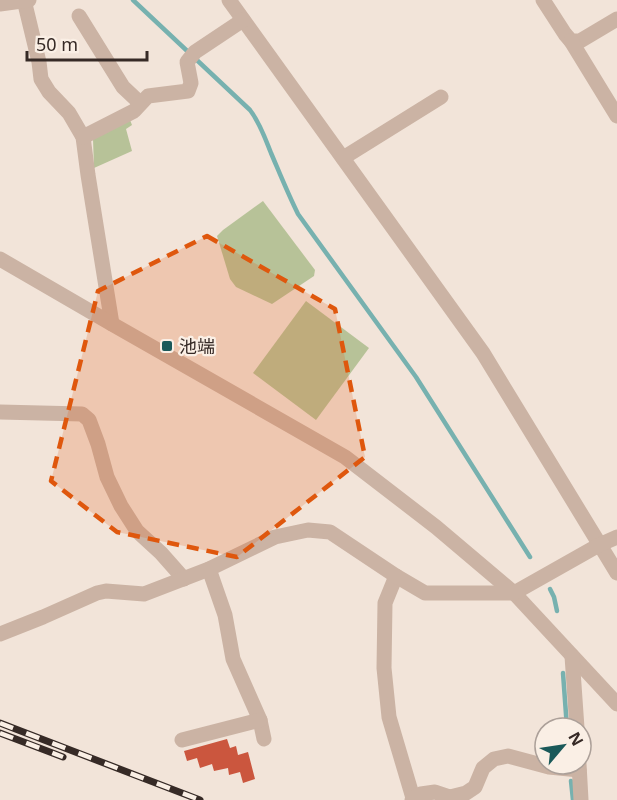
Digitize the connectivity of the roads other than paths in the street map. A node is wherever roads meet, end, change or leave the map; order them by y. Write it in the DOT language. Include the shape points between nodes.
graph roads {
  1 [pos="25,0"];
  2 [pos="229,0"];
  3 [pos="543,0"];
  4 [pos="0,4"];
  5 [pos="79,16"];
  6 [pos="617,19"];
  7 [pos="243,20"];
  8 [pos="571,41"];
  9 [pos="441,96"];
  10 [pos="140,103"];
  11 [pos="617,116"];
  12 [pos="83,137"];
  13 [pos="343,158"];
  14 [pos="0,259"];
  15 [pos="112,324"];
  16 [pos="0,412"];
  17 [pos="617,537"];
  18 [pos="599,545"];
  19 [pos="209,569"];
  20 [pos="617,573"];
  21 [pos="396,576"];
  22 [pos="184,579"];
  23 [pos="514,593"];
  24 [pos="0,634"];
  25 [pos="572,656"];
  26 [pos="617,704"];
  27 [pos="575,716"];
  28 [pos="260,720"];
  29 [pos="264,739"];
  30 [pos="182,740"];
  31 [pos="533,763"];
  32 [pos="580,776"];
  33 [pos="413,799"];
  34 [pos="581,800"];
  1 -- 4 [label="street"];
  1 -- 12 [label="street" via="41,79"];
  2 -- 7 [label="street"];
  3 -- 8 [label="street"];
  5 -- 10 [label="street" via="123,87"];
  6 -- 8 [label="street" via="580,41"];
  7 -- 10 [label="street" via="191,57 188,91 148,96"];
  7 -- 13 [label="street"];
  8 -- 11 [label="street"];
  9 -- 13 [label="street"];
  10 -- 12 [label="street" via="134,111"];
  12 -- 15 [label="street"];
  13 -- 18 [label="street" via="483,353"];
  14 -- 15 [label="street"];
  15 -- 23 [label="street" via="345,457"];
  16 -- 22 [label="street" via="82,414 89,420 120,506 136,531"];
  17 -- 18 [label="street"];
  18 -- 20 [label="street"];
  18 -- 23 [label="street"];
  19 -- 21 [label="street" via="275,537 308,530 330,532"];
  19 -- 22 [label="street"];
  19 -- 28 [label="street" via="225,615 233,659"];
  21 -- 23 [label="street" via="425,593"];
  21 -- 33 [label="street" via="385,603 384,668 389,717"];
  22 -- 24 [label="street" via="144,594 96,593"];
  23 -- 25 [label="street"];
  25 -- 26 [label="street"];
  25 -- 27 [label="street"];
  28 -- 29 [label="street"];
  28 -- 30 [label="street"];
  31 -- 33 [label="street" via="508,756 494,759 483,768 475,787 466,793 450,797 435,792"];
  32 -- 34 [label="street"];
}
